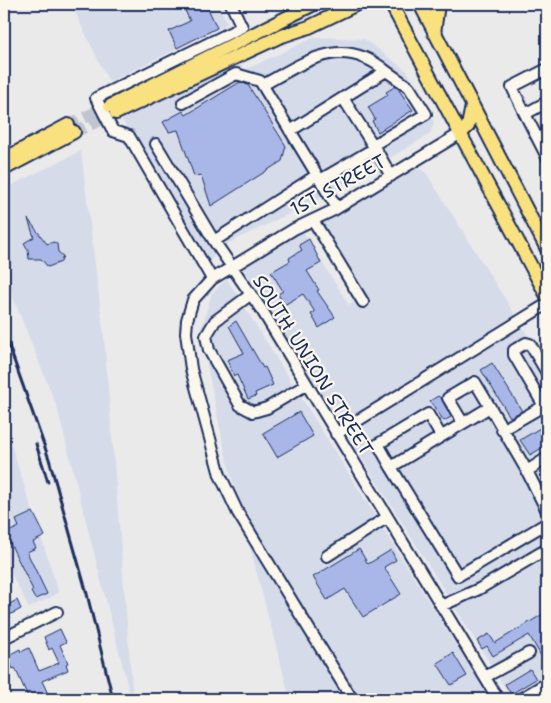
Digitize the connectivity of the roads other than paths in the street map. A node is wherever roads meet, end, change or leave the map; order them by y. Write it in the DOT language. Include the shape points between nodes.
graph roads {
  1 [pos="230,4"];
  2 [pos="357,4"];
  3 [pos="391,4"];
  4 [pos="420,4"];
  5 [pos="438,4"];
  6 [pos="310,5"];
  7 [pos="434,33"];
  8 [pos="547,69"];
  9 [pos="386,71"];
  10 [pos="262,85"];
  11 [pos="343,98"];
  12 [pos="547,102"];
  13 [pos="183,103"];
  14 [pos="472,106"];
  15 [pos="525,114"];
  16 [pos="290,130"];
  17 [pos="461,133"];
  18 [pos="156,144"];
  19 [pos="375,149"];
  20 [pos="547,157"];
  21 [pos="4,159"];
  22 [pos="4,169"];
  23 [pos="391,176"];
  24 [pos="319,178"];
  25 [pos="338,208"];
  26 [pos="313,220"];
  27 [pos="214,241"];
  28 [pos="547,249"];
  29 [pos="232,267"];
  30 [pos="212,279"];
  31 [pos="250,295"];
  32 [pos="547,296"];
  33 [pos="363,302"];
  34 [pos="547,304"];
  35 [pos="547,373"];
  36 [pos="306,385"];
  37 [pos="545,405"];
  38 [pos="490,407"];
  39 [pos="463,423"];
  40 [pos="502,430"];
  41 [pos="336,434"];
  42 [pos="441,436"];
  43 [pos="547,458"];
  44 [pos="391,468"];
  45 [pos="527,471"];
  46 [pos="547,511"];
  47 [pos="386,518"];
  48 [pos="547,523"];
  49 [pos="547,549"];
  50 [pos="327,556"];
  51 [pos="441,606"];
  52 [pos="58,612"];
  53 [pos="4,638"];
  54 [pos="529,653"];
  55 [pos="485,677"];
  56 [pos="547,683"];
  57 [pos="352,699"];
  58 [pos="498,699"];
  59 [pos="520,699"];
  1 -- 30 [label="street" via="242,26 96,98 113,131 129,136"];
  2 -- 6 [label="main road" via="113,110 129,96"];
  3 -- 17 [label="main road"];
  4 -- 7 [label="main road"];
  5 -- 7 [label="main road"];
  7 -- 14 [label="main road"];
  8 -- 15 [label="street" via="512,87"];
  9 -- 10 [label="street" via="359,56 321,54"];
  9 -- 11 [label="street"];
  9 -- 19 [label="street" via="409,87 426,114"];
  10 -- 13 [label="street" via="260,81 236,74"];
  10 -- 16 [label="street"];
  11 -- 16 [label="street"];
  11 -- 19 [label="street"];
  12 -- 15 [label="street"];
  14 -- 17 [label="main road" via="468,126"];
  14 -- 28 [label="main road"];
  15 -- 20 [label="street"];
  16 -- 24 [label="street"];
  17 -- 23 [label="street, 1ST STREET"];
  17 -- 32 [label="main road"];
  18 -- 27 [label="street"];
  19 -- 23 [label="street"];
  19 -- 24 [label="street"];
  21 -- 22 [label="main road" via="71,129"];
  23 -- 25 [label="street, 1ST STREET"];
  24 -- 25 [label="street"];
  24 -- 27 [label="street"];
  25 -- 26 [label="street, 1ST STREET"];
  26 -- 29 [label="street, 1ST STREET"];
  26 -- 33 [label="street"];
  27 -- 29 [label="street"];
  29 -- 30 [label="street, SOUTH UNION STREET"];
  29 -- 31 [label="street, SOUTH UNION STREET"];
  30 -- 57 [label="street, SOUTH UNION STREET" via="193,300 186,333 191,369 220,475 238,513"];
  31 -- 36 [label="street, SOUTH UNION STREET"];
  31 -- 36 [label="street" via="215,321 206,336 209,350 240,405 253,412 267,408"];
  34 -- 41 [label="street"];
  35 -- 37 [label="street" via="530,344 514,350"];
  36 -- 41 [label="street, SOUTH UNION STREET"];
  37 -- 40 [label="street"];
  38 -- 39 [label="street"];
  38 -- 39 [label="street" via="475,382 448,398"];
  38 -- 40 [label="street"];
  39 -- 42 [label="street"];
  40 -- 45 [label="street"];
  41 -- 47 [label="street, SOUTH UNION STREET"];
  42 -- 44 [label="street"];
  42 -- 44 [label="street" via="428,414 378,444"];
  43 -- 45 [label="street"];
  44 -- 48 [label="street" via="458,576"];
  45 -- 46 [label="street"];
  47 -- 50 [label="street"];
  47 -- 51 [label="street, SOUTH UNION STREET"];
  49 -- 51 [label="street" via="479,589"];
  51 -- 55 [label="street, SOUTH UNION STREET"];
  52 -- 53 [label="street"];
  54 -- 55 [label="street"];
  55 -- 58 [label="street, SOUTH UNION STREET"];
  56 -- 59 [label="street"];
}
